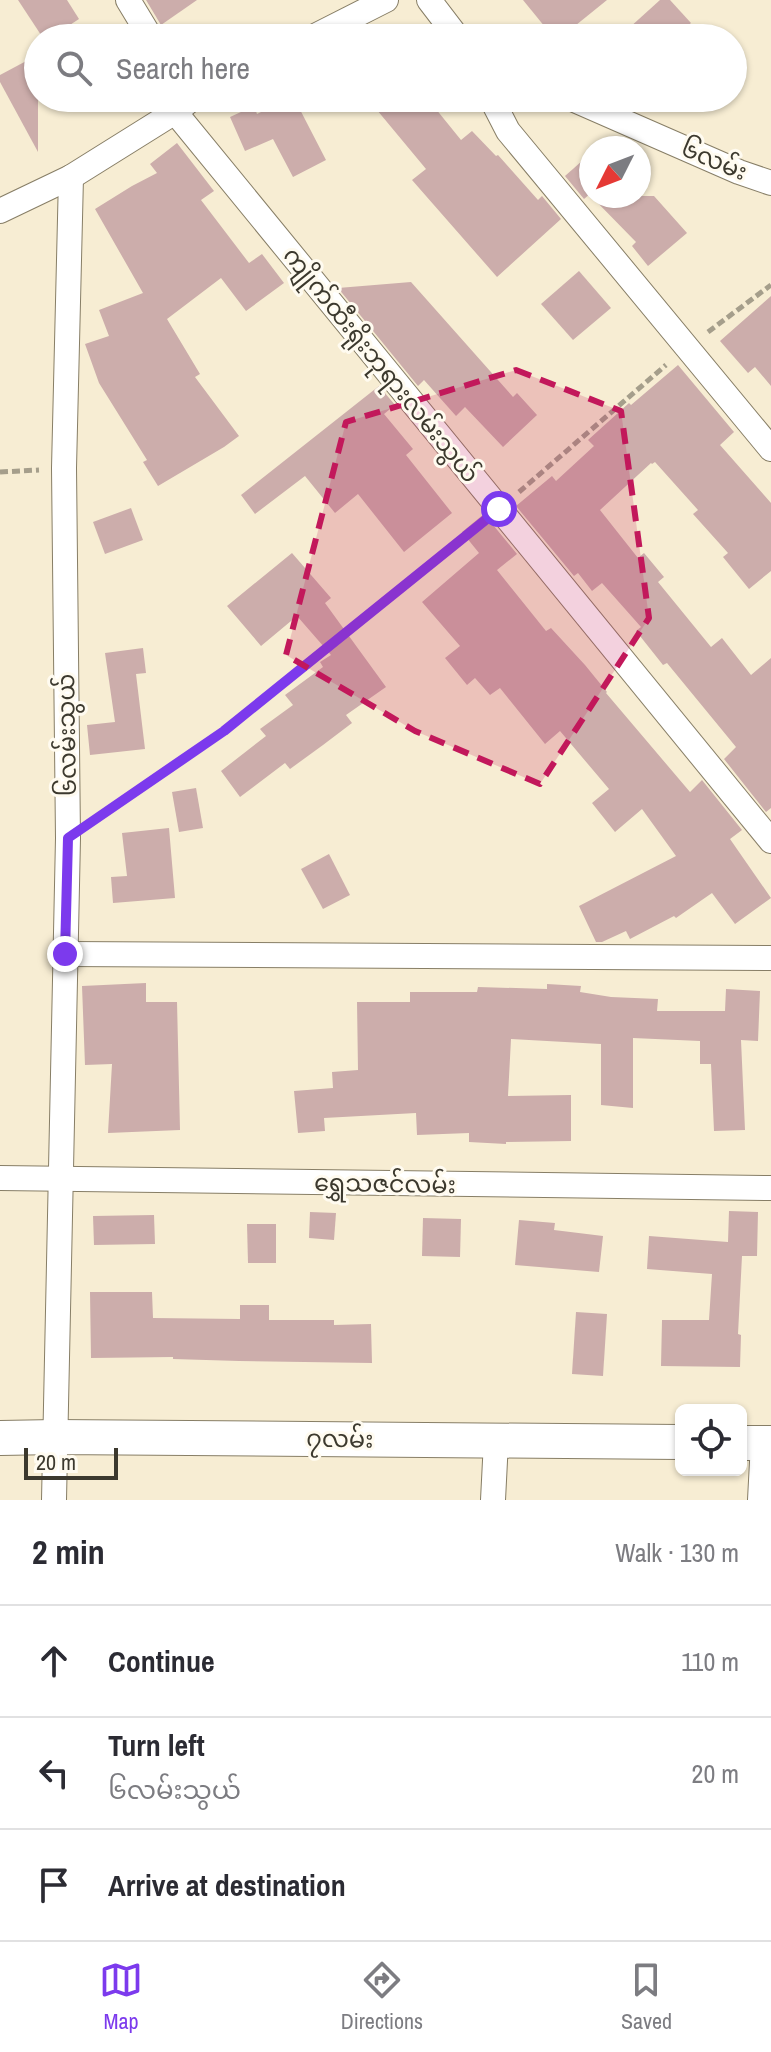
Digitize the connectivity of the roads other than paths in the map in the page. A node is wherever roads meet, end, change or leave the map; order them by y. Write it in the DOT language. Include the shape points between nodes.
graph roads {
  1 [pos="128,0"];
  2 [pos="386,0"];
  3 [pos="429,0"];
  4 [pos="143,24"];
  5 [pos="339,24"];
  6 [pos="447,24"];
  7 [pos="171,112"];
  8 [pos="194,112"];
  9 [pos="498,112"];
  10 [pos="602,112"];
  11 [pos="71,177"];
  12 [pos="771,183"];
  13 [pos="0,211"];
  14 [pos="771,449"];
  15 [pos="771,841"];
  16 [pos="65,954"];
  17 [pos="771,958"];
  18 [pos="0,1178"];
  19 [pos="61,1180"];
  20 [pos="771,1188"];
  21 [pos="55,1437"];
  22 [pos="0,1438"];
  23 [pos="496,1441"];
  24 [pos="675,1442"];
  25 [pos="758,1443"];
  26 [pos="54,1500"];
  27 [pos="493,1500"];
  28 [pos="760,1500"];
  1 -- 4 [label="street"];
  2 -- 5 [label="street"];
  3 -- 6 [label="street"];
  7 -- 11 [label="street"];
  8 -- 15 [label="street, ကျိုက်ထီးရိုးဘုရားလမ်းသွယ်" via="499,509"];
  9 -- 14 [label="street" via="508,131"];
  10 -- 12 [label="street, ၆လမ်း"];
  11 -- 13 [label="street"];
  11 -- 16 [label="street, ၆လမ်းသွယ်" via="64,468"];
  16 -- 17 [label="street"];
  16 -- 19 [label="street, ၆လမ်းသွယ်"];
  18 -- 19 [label="street, ရွှေသဇင်လမ်း"];
  19 -- 20 [label="street, ရွှေသဇင်လမ်း"];
  19 -- 21 [label="street, ၆လမ်းသွယ်"];
  21 -- 22 [label="street, ၇လမ်း"];
  21 -- 23 [label="street, ၇လမ်း"];
  21 -- 26 [label="street, ၆လမ်းသွယ်"];
  23 -- 24 [label="street, ၇လမ်း"];
  23 -- 27 [label="street"];
  25 -- 28 [label="street"];
}
